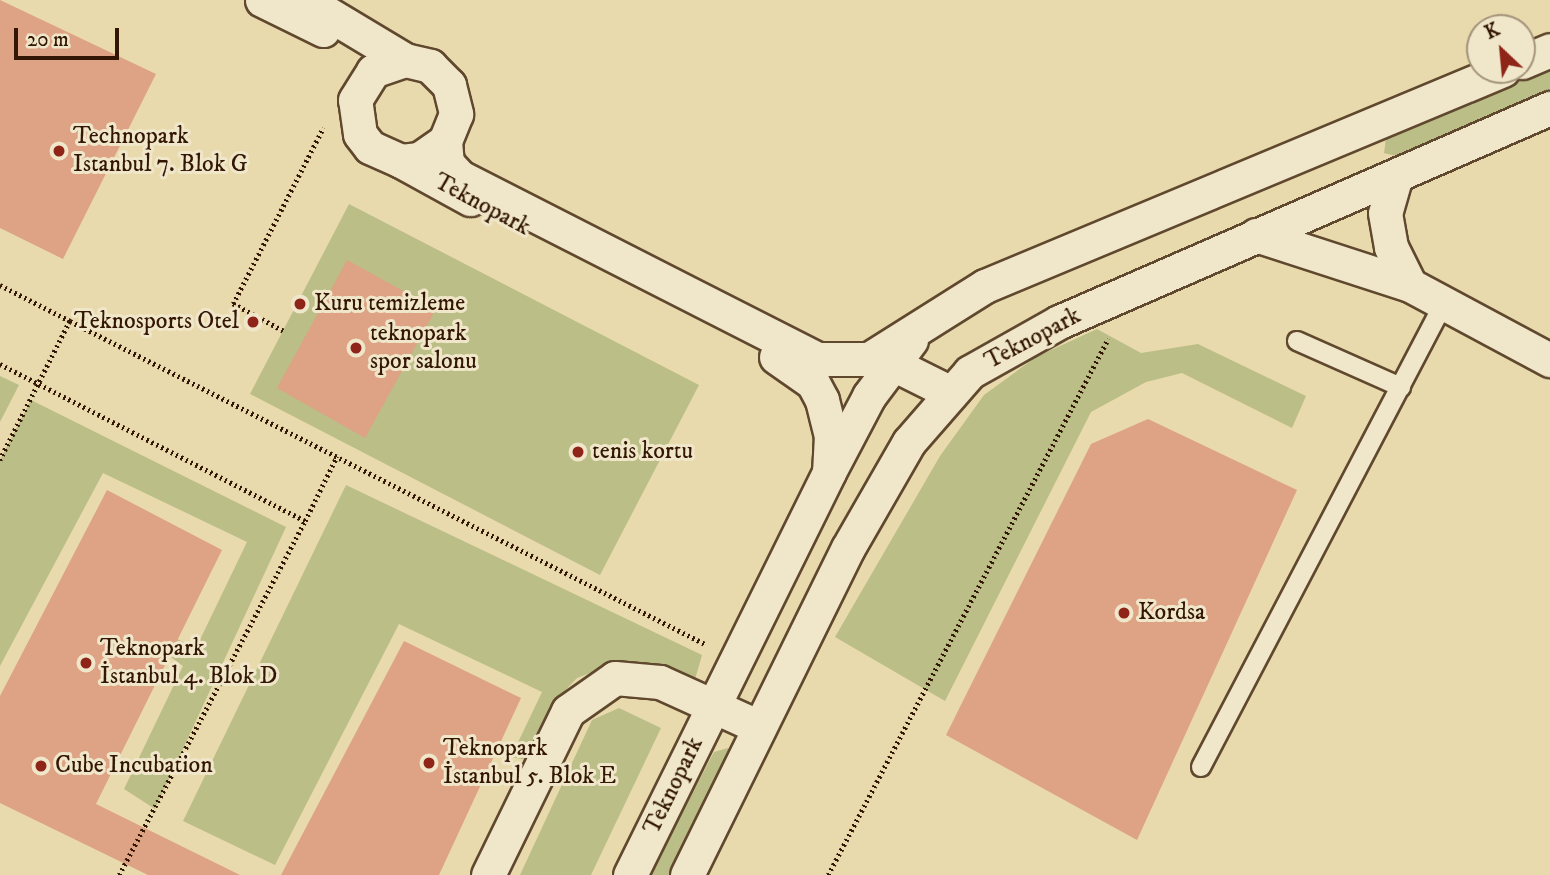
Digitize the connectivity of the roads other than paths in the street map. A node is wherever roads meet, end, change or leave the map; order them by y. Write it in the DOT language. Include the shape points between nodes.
graph roads {
  1 [pos="262,0"];
  2 [pos="305,0"];
  3 [pos="405,60"];
  4 [pos="373,71"];
  5 [pos="1469,84"];
  6 [pos="1550,108"];
  7 [pos="445,141"];
  8 [pos="401,161"];
  9 [pos="1395,179"];
  10 [pos="1256,235"];
  11 [pos="1410,285"];
  12 [pos="1444,303"];
  13 [pos="915,336"];
  14 [pos="1297,341"];
  15 [pos="1550,360"];
  16 [pos="893,364"];
  17 [pos="1401,387"];
  18 [pos="951,393"];
  19 [pos="829,472"];
  20 [pos="715,703"];
  21 [pos="759,727"];
  22 [pos="1201,767"];
  23 [pos="488,875"];
  24 [pos="630,875"];
  25 [pos="687,875"];
  1 -- 4 [label="street" via="364,50"];
  2 -- 3 [label="street"];
  3 -- 4 [label="street"];
  3 -- 7 [label="street" via="430,66 449,85 456,114"];
  4 -- 8 [label="street" via="355,100 357,125 370,148"];
  5 -- 13 [label="street, Teknopark" via="985,286"];
  6 -- 9 [label="street, Teknopark"];
  7 -- 8 [label="street" via="418,159"];
  7 -- 13 [label="street, Teknopark" via="447,163 460,177 817,359 869,359"];
  8 -- 19 [label="street, Teknopark" via="795,367 822,400 831,435"];
  9 -- 10 [label="street, Teknopark"];
  9 -- 11 [label="street" via="1385,213 1391,247"];
  10 -- 11 [label="street"];
  10 -- 18 [label="street, Teknopark" via="1009,347"];
  11 -- 12 [label="street"];
  12 -- 15 [label="street"];
  12 -- 17 [label="lane"];
  13 -- 16 [label="street, Teknopark"];
  14 -- 17 [label="lane"];
  16 -- 18 [label="street"];
  16 -- 19 [label="street, Teknopark"];
  17 -- 22 [label="lane"];
  18 -- 21 [label="street, Teknopark" via="886,482"];
  19 -- 20 [label="street, Teknopark"];
  20 -- 21 [label="street"];
  20 -- 23 [label="street" via="660,682 615,678 568,711"];
  20 -- 24 [label="street, Teknopark"];
  21 -- 25 [label="street, Teknopark"];
}
